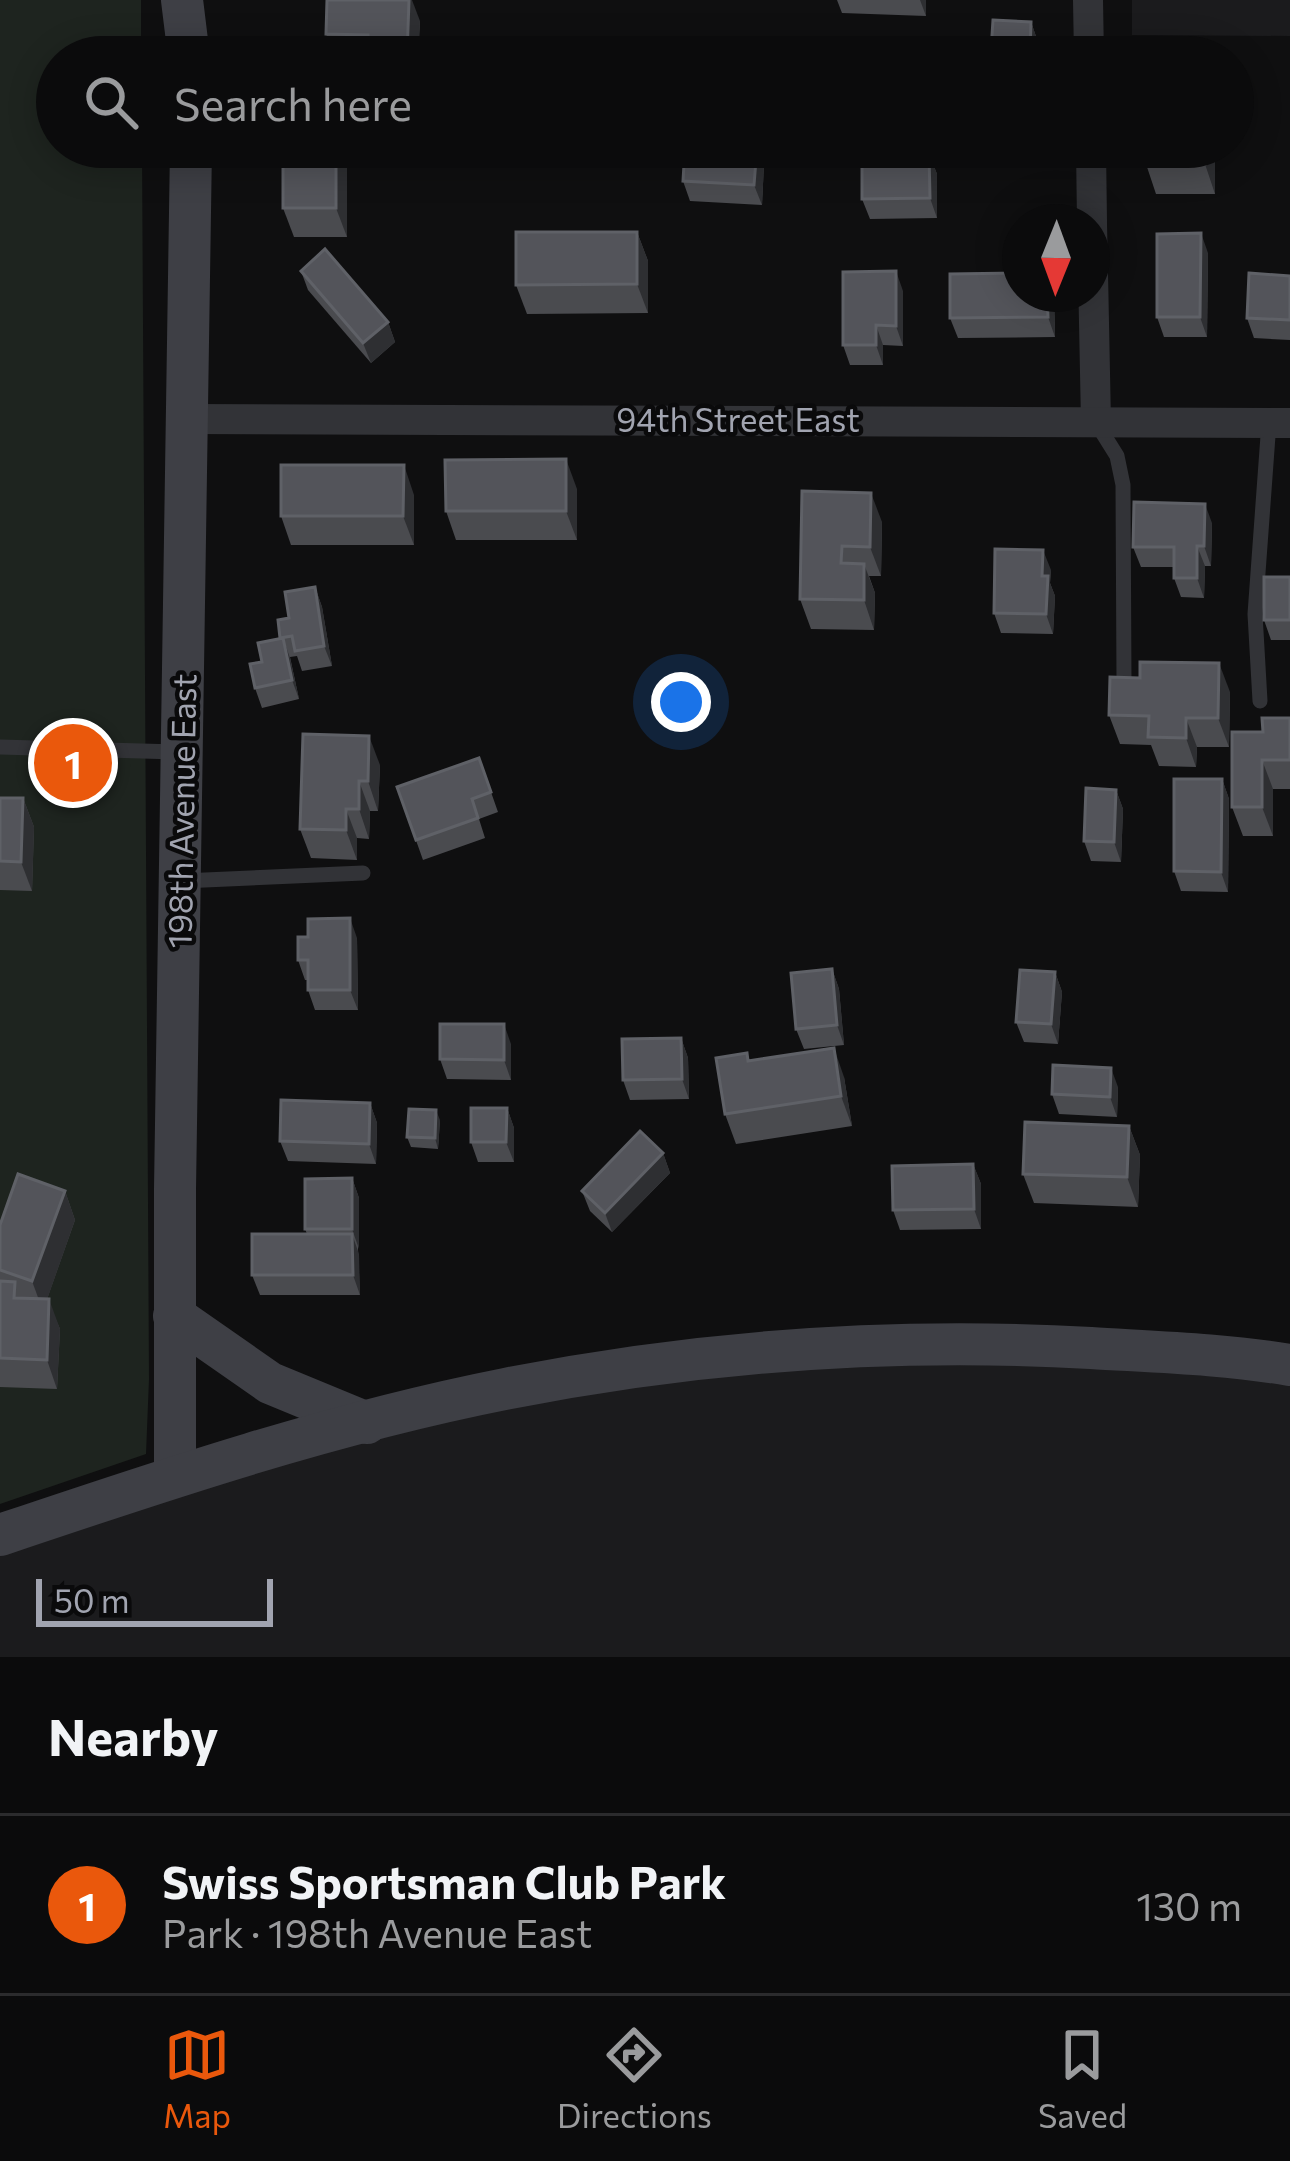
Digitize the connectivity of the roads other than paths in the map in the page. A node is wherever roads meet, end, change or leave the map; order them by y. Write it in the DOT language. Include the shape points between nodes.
graph roads {
  1 [pos="182,0"];
  2 [pos="1088,0"];
  3 [pos="186,36"];
  4 [pos="1089,36"];
  5 [pos="191,168"];
  6 [pos="1091,168"];
  7 [pos="1092,204"];
  8 [pos="1094,312"];
  9 [pos="185,419"];
  10 [pos="1096,422"];
  11 [pos="1280,423"];
  12 [pos="1124,681"];
  13 [pos="1260,701"];
  14 [pos="0,747"];
  15 [pos="183,752"];
  16 [pos="363,873"];
  17 [pos="182,881"];
  18 [pos="174,1316"];
  19 [pos="1290,1365"];
  20 [pos="367,1423"];
  21 [pos="175,1476"];
  22 [pos="0,1535"];
  1 -- 3 [label="street"];
  2 -- 4 [label="street"];
  5 -- 9 [label="street, 198th Avenue East"];
  6 -- 7 [label="street"];
  8 -- 10 [label="street"];
  9 -- 10 [label="street, 94th Street East"];
  9 -- 15 [label="street, 198th Avenue East"];
  10 -- 11 [label="street, 94th Street East"];
  10 -- 12 [label="lane" via="1124,485"];
  11 -- 13 [label="lane" via="1255,614"];
  14 -- 15 [label="lane"];
  15 -- 17 [label="street, 198th Avenue East"];
  16 -- 17 [label="lane"];
  17 -- 18 [label="street, 198th Avenue East"];
  18 -- 20 [label="street" via="270,1384"];
  18 -- 21 [label="street, 198th Avenue East"];
  19 -- 20 [label="street" via="1012,1343 819,1348 503,1389"];
  20 -- 21 [label="street"];
  21 -- 22 [label="street"];
}
